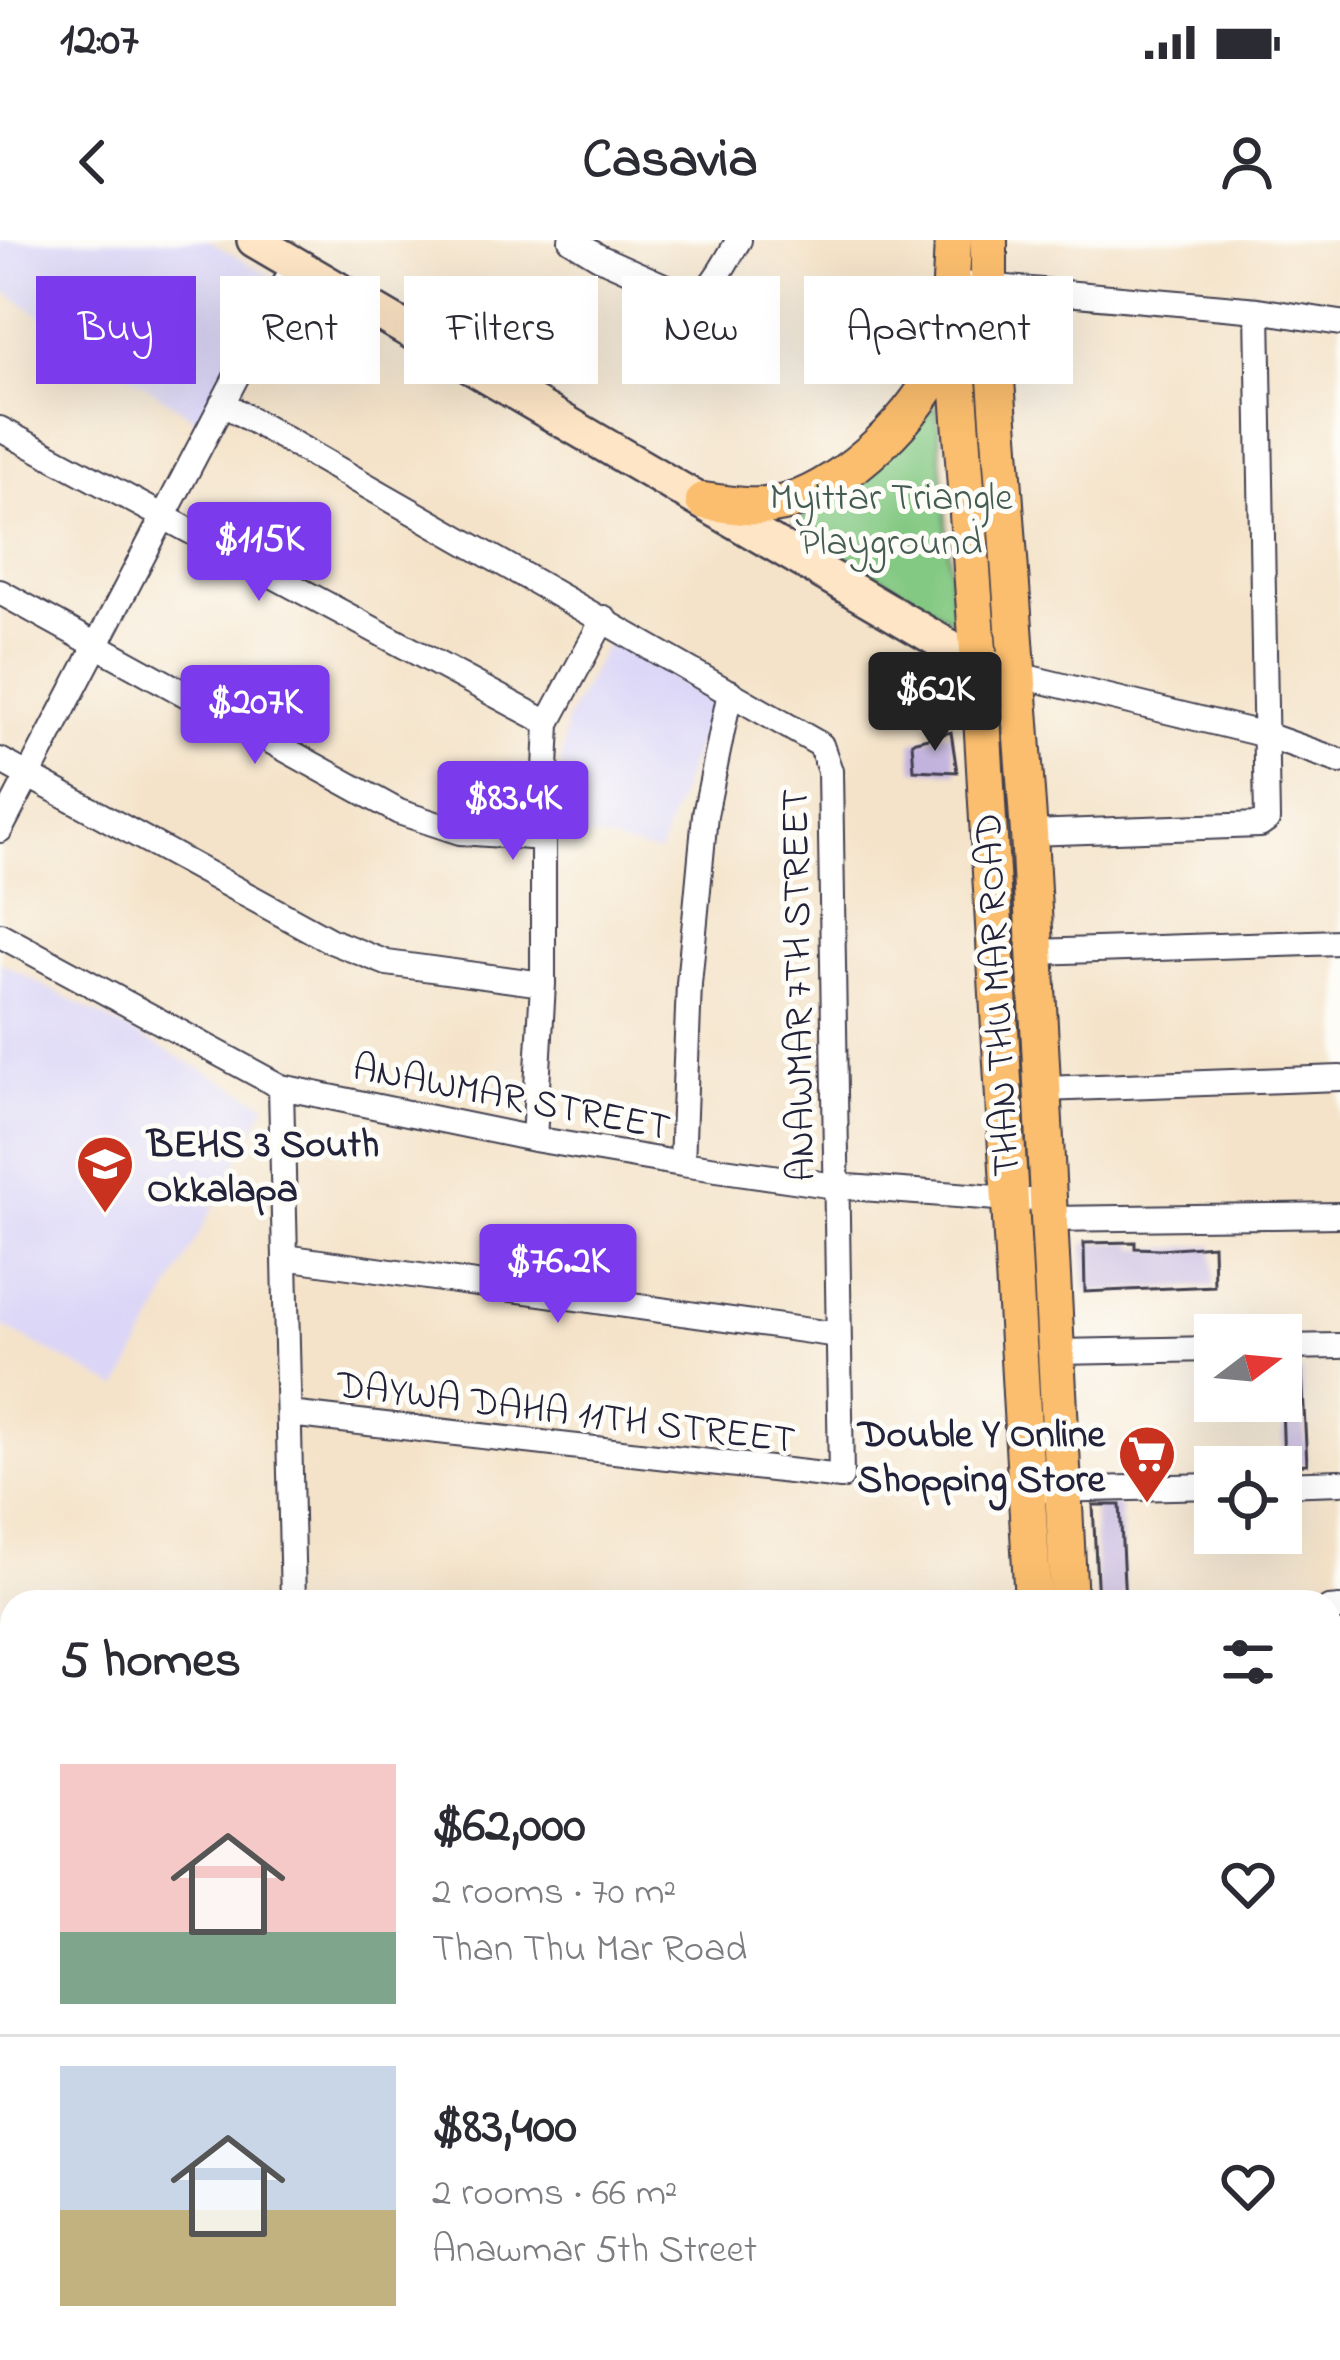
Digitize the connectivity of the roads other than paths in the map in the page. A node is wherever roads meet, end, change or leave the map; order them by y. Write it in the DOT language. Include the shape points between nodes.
graph roads {
  1 [pos="572,240"];
  2 [pos="739,240"];
  3 [pos="952,240"];
  4 [pos="989,240"];
  5 [pos="262,242"];
  6 [pos="294,266"];
  7 [pos="951,276"];
  8 [pos="989,276"];
  9 [pos="1073,292"];
  10 [pos="1258,310"];
  11 [pos="1340,323"];
  12 [pos="926,384"];
  13 [pos="958,384"];
  14 [pos="996,384"];
  15 [pos="222,404"];
  16 [pos="0,429"];
  17 [pos="704,501"];
  18 [pos="162,519"];
  19 [pos="0,592"];
  20 [pos="604,618"];
  21 [pos="97,644"];
  22 [pos="979,664"];
  23 [pos="1018,675"];
  24 [pos="730,692"];
  25 [pos="548,724"];
  26 [pos="1266,735"];
  27 [pos="0,760"];
  28 [pos="1340,761"];
  29 [pos="28,776"];
  30 [pos="0,830"];
  31 [pos="1029,833"];
  32 [pos="543,838"];
  33 [pos="0,935"];
  34 [pos="1340,942"];
  35 [pos="1035,960"];
  36 [pos="995,968"];
  37 [pos="543,984"];
  38 [pos="1340,1078"];
  39 [pos="281,1087"];
  40 [pos="1044,1089"];
  41 [pos="533,1139"];
  42 [pos="682,1164"];
  43 [pos="835,1186"];
  44 [pos="1008,1198"];
  45 [pos="1049,1210"];
  46 [pos="1340,1215"];
  47 [pos="285,1257"];
  48 [pos="838,1335"];
  49 [pos="1340,1346"];
  50 [pos="1302,1347"];
  51 [pos="1194,1349"];
  52 [pos="1058,1352"];
  53 [pos="289,1414"];
  54 [pos="836,1478"];
  55 [pos="1340,1482"];
  56 [pos="1302,1483"];
  57 [pos="1194,1487"];
  58 [pos="1028,1488"];
  59 [pos="1066,1492"];
  60 [pos="293,1590"];
  61 [pos="1032,1590"];
  62 [pos="1069,1590"];
  1 -- 2 [label="street" via="692,298"];
  3 -- 7 [label="main road, THAN THU MAR ROAD"];
  4 -- 8 [label="main road, THAN THU MAR ROAD"];
  5 -- 6 [label="main road"];
  6 -- 15 [label="street"];
  6 -- 17 [label="main road"];
  9 -- 10 [label="street"];
  10 -- 11 [label="street"];
  10 -- 26 [label="street"];
  12 -- 17 [label="main road" via="838,478 792,501"];
  13 -- 22 [label="main road, THAN THU MAR ROAD"];
  14 -- 23 [label="main road, THAN THU MAR ROAD"];
  15 -- 18 [label="street"];
  15 -- 20 [label="street, ANAWMAR 7TH STREET"];
  16 -- 18 [label="street"];
  17 -- 22 [label="main road"];
  18 -- 21 [label="street"];
  18 -- 25 [label="street"];
  19 -- 21 [label="street"];
  20 -- 24 [label="street, ANAWMAR 7TH STREET"];
  20 -- 25 [label="street"];
  21 -- 29 [label="street"];
  21 -- 32 [label="street" via="398,812 460,832"];
  22 -- 23 [label="main road"];
  22 -- 36 [label="main road, THAN THU MAR ROAD"];
  23 -- 26 [label="street"];
  23 -- 31 [label="main road, THAN THU MAR ROAD"];
  24 -- 42 [label="street" via="705,815"];
  24 -- 43 [label="street, ANAWMAR 7TH STREET" via="821,745 829,764"];
  25 -- 32 [label="street"];
  26 -- 28 [label="street"];
  26 -- 31 [label="street" via="1263,824"];
  27 -- 29 [label="street"];
  29 -- 30 [label="street"];
  29 -- 37 [label="street" via="331,941 387,963"];
  31 -- 35 [label="main road, THAN THU MAR ROAD"];
  32 -- 37 [label="street"];
  33 -- 39 [label="street, ANAWMAR STREET"];
  34 -- 35 [label="street"];
  35 -- 36 [label="main road"];
  35 -- 40 [label="main road, THAN THU MAR ROAD"];
  36 -- 44 [label="main road, THAN THU MAR ROAD"];
  37 -- 41 [label="street"];
  38 -- 40 [label="street"];
  39 -- 41 [label="street, ANAWMAR STREET"];
  39 -- 47 [label="street"];
  40 -- 45 [label="main road, THAN THU MAR ROAD"];
  41 -- 42 [label="street, ANAWMAR STREET"];
  42 -- 43 [label="street, ANAWMAR STREET"];
  43 -- 44 [label="street, ANAWMAR STREET"];
  43 -- 48 [label="street, ANAWMAR 7TH STREET"];
  44 -- 45 [label="street, ANAWMAR STREET"];
  44 -- 58 [label="main road, THAN THU MAR ROAD"];
  45 -- 46 [label="street, ANAWMAR STREET"];
  45 -- 52 [label="main road, THAN THU MAR ROAD"];
  47 -- 48 [label="street"];
  47 -- 53 [label="street"];
  48 -- 54 [label="street, ANAWMAR 7TH STREET" via="843,1472"];
  49 -- 50 [label="street"];
  51 -- 52 [label="street"];
  52 -- 59 [label="main road, THAN THU MAR ROAD"];
  53 -- 54 [label="street, DAYWA DAHA 11TH STREET"];
  53 -- 60 [label="street"];
  55 -- 56 [label="street"];
  57 -- 59 [label="street"];
  58 -- 59 [label="street"];
  58 -- 61 [label="main road, THAN THU MAR ROAD"];
  59 -- 62 [label="main road, THAN THU MAR ROAD"];
}
